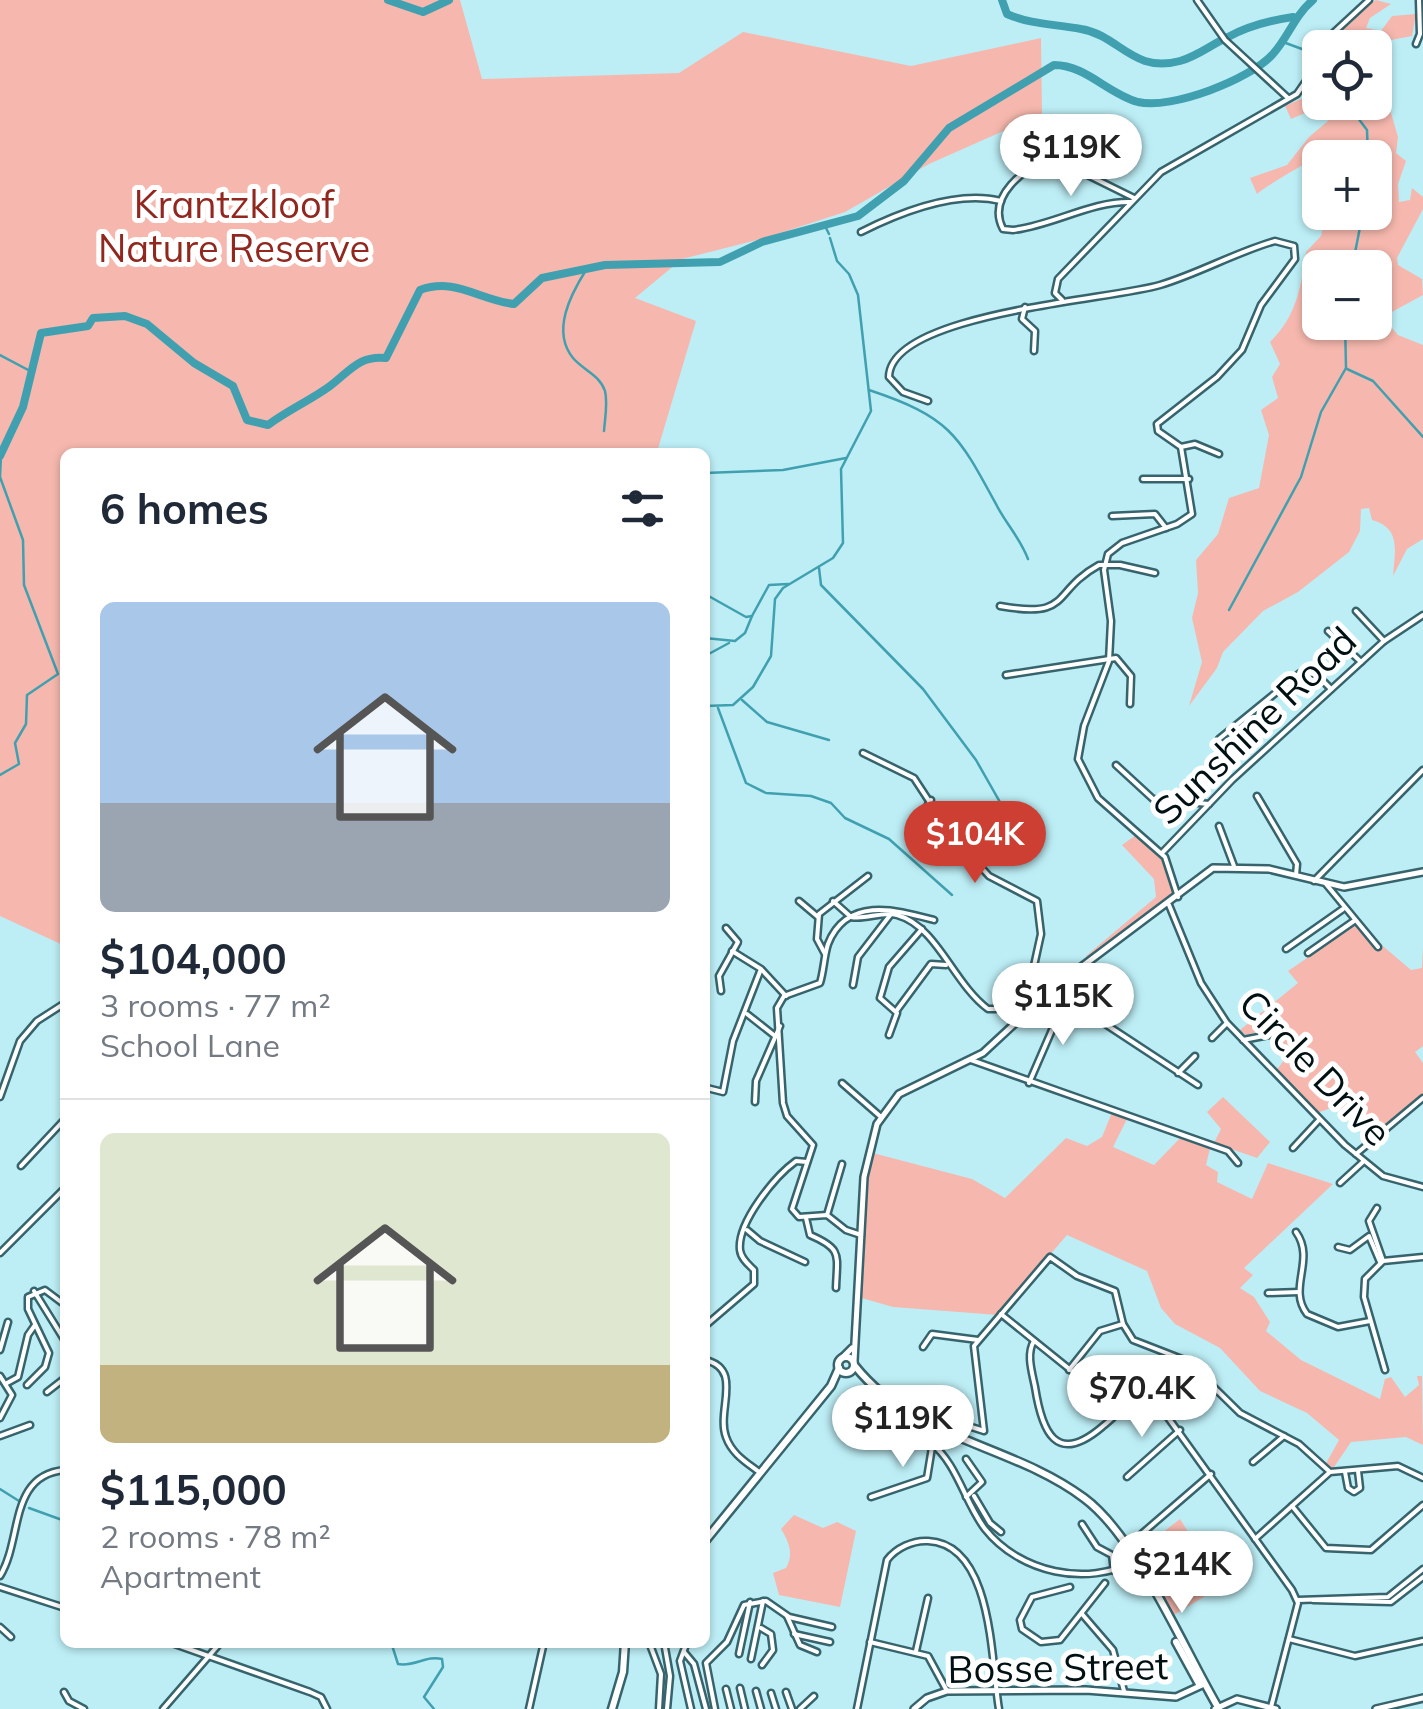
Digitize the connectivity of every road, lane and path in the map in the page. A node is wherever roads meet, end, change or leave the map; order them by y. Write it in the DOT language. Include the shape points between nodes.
graph roads {
  1 [pos="1197,0"];
  2 [pos="1369,0"];
  3 [pos="1418,0"];
  4 [pos="1416,44"];
  5 [pos="1289,99"];
  6 [pos="1132,200"];
  7 [pos="1000,201"];
  8 [pos="861,232"];
  9 [pos="1066,302"];
  10 [pos="1025,308"];
  11 [pos="1034,351"];
  12 [pos="928,401"];
  13 [pos="1182,447"];
  14 [pos="1219,454"];
  15 [pos="1189,479"];
  16 [pos="1143,480"];
  17 [pos="1112,516"];
  18 [pos="1166,528"];
  19 [pos="1104,565"];
  20 [pos="1156,573"];
  21 [pos="1000,606"];
  22 [pos="1356,610"];
  23 [pos="1423,615"];
  24 [pos="1328,630"];
  25 [pos="1383,640"];
  26 [pos="1110,657"];
  27 [pos="1361,662"];
  28 [pos="1006,675"];
  29 [pos="1331,690"];
  30 [pos="1130,704"];
  31 [pos="1218,739"];
  32 [pos="863,753"];
  33 [pos="1116,765"];
  34 [pos="1423,770"];
  35 [pos="1257,796"];
  36 [pos="931,800"];
  37 [pos="1208,804"];
  38 [pos="1220,826"];
  39 [pos="923,840"];
  40 [pos="1162,853"];
  41 [pos="1234,866"];
  42 [pos="1423,872"];
  43 [pos="1296,875"];
  44 [pos="868,876"];
  45 [pos="1314,881"];
  46 [pos="1326,884"];
  47 [pos="1178,897"];
  48 [pos="832,900"];
  49 [pos="799,901"];
  50 [pos="1169,905"];
  51 [pos="1343,909"];
  52 [pos="891,914"];
  53 [pos="818,916"];
  54 [pos="850,917"];
  55 [pos="934,920"];
  56 [pos="1354,921"];
  57 [pos="726,928"];
  58 [pos="922,928"];
  59 [pos="1378,947"];
  60 [pos="1286,948"];
  61 [pos="732,951"];
  62 [pos="1308,953"];
  63 [pos="826,954"];
  64 [pos="946,965"];
  65 [pos="761,967"];
  66 [pos="1032,975"];
  67 [pos="853,985"];
  68 [pos="1052,989"];
  69 [pos="721,991"];
  70 [pos="1045,995"];
  71 [pos="786,996"];
  72 [pos="1066,1000"];
  73 [pos="60,1006"];
  74 [pos="896,1010"];
  75 [pos="745,1012"];
  76 [pos="1227,1023"];
  77 [pos="780,1026"];
  78 [pos="889,1035"];
  79 [pos="1269,1035"];
  80 [pos="775,1036"];
  81 [pos="1212,1038"];
  82 [pos="1243,1040"];
  83 [pos="1194,1056"];
  84 [pos="971,1060"];
  85 [pos="1178,1073"];
  86 [pos="842,1082"];
  87 [pos="1030,1083"];
  88 [pos="1198,1084"];
  89 [pos="710,1089"];
  90 [pos="0,1098"];
  91 [pos="1423,1098"];
  92 [pos="755,1102"];
  93 [pos="881,1117"];
  94 [pos="1319,1120"];
  95 [pos="60,1124"];
  96 [pos="1293,1148"];
  97 [pos="1356,1154"];
  98 [pos="1364,1161"];
  99 [pos="809,1162"];
  100 [pos="1238,1163"];
  101 [pos="842,1164"];
  102 [pos="21,1166"];
  103 [pos="1340,1182"];
  104 [pos="1423,1187"];
  105 [pos="60,1193"];
  106 [pos="1376,1208"];
  107 [pos="827,1215"];
  108 [pos="806,1218"];
  109 [pos="747,1230"];
  110 [pos="1296,1232"];
  111 [pos="861,1234"];
  112 [pos="1338,1247"];
  113 [pos="0,1253"];
  114 [pos="1423,1256"];
  115 [pos="1381,1261"];
  116 [pos="805,1262"];
  117 [pos="836,1288"];
  118 [pos="34,1291"];
  119 [pos="1268,1292"];
  120 [pos="1299,1292"];
  121 [pos="60,1301"];
  122 [pos="1001,1314"];
  123 [pos="1370,1321"];
  124 [pos="8,1322"];
  125 [pos="710,1322"];
  126 [pos="1123,1324"];
  127 [pos="35,1325"];
  128 [pos="60,1333"];
  129 [pos="978,1340"];
  130 [pos="1034,1341"];
  131 [pos="922,1347"];
  132 [pos="852,1348"];
  133 [pos="0,1350"];
  134 [pos="843,1357"];
  135 [pos="710,1362"];
  136 [pos="838,1368"];
  137 [pos="851,1368"];
  138 [pos="1070,1370"];
  139 [pos="1385,1370"];
  140 [pos="0,1376"];
  141 [pos="60,1382"];
  142 [pos="7,1383"];
  143 [pos="26,1384"];
  144 [pos="830,1386"];
  145 [pos="1131,1391"];
  146 [pos="47,1392"];
  147 [pos="0,1418"];
  148 [pos="918,1419"];
  149 [pos="30,1425"];
  150 [pos="935,1428"];
  151 [pos="1180,1430"];
  152 [pos="0,1436"];
  153 [pos="1284,1436"];
  154 [pos="930,1443"];
  155 [pos="966,1459"];
  156 [pos="1254,1462"];
  157 [pos="1358,1470"];
  158 [pos="60,1471"];
  159 [pos="1330,1472"];
  160 [pos="1345,1472"];
  161 [pos="760,1473"];
  162 [pos="1211,1474"];
  163 [pos="1127,1476"];
  164 [pos="1423,1478"];
  165 [pos="974,1496"];
  166 [pos="871,1497"];
  167 [pos="966,1497"];
  168 [pos="1423,1504"];
  169 [pos="1292,1506"];
  170 [pos="1082,1524"];
  171 [pos="1001,1532"];
  172 [pos="710,1535"];
  173 [pos="1255,1538"];
  174 [pos="1125,1548"];
  175 [pos="1133,1562"];
  176 [pos="1423,1569"];
  177 [pos="1114,1571"];
  178 [pos="0,1576"];
  179 [pos="1423,1577"];
  180 [pos="1105,1583"];
  181 [pos="0,1586"];
  182 [pos="1070,1588"];
  183 [pos="928,1598"];
  184 [pos="1308,1599"];
  185 [pos="1298,1600"];
  186 [pos="763,1601"];
  187 [pos="750,1602"];
  188 [pos="60,1606"];
  189 [pos="1082,1614"];
  190 [pos="787,1616"];
  191 [pos="0,1627"];
  192 [pos="832,1627"];
  193 [pos="761,1628"];
  194 [pos="794,1634"];
  195 [pos="11,1636"];
  196 [pos="1289,1639"];
  197 [pos="1423,1641"];
  198 [pos="830,1642"];
  199 [pos="870,1642"];
  200 [pos="186,1648"];
  201 [pos="216,1648"];
  202 [pos="543,1648"];
  203 [pos="625,1648"];
  204 [pos="651,1648"];
  205 [pos="665,1648"];
  206 [pos="685,1648"];
  207 [pos="916,1651"];
  208 [pos="684,1652"];
  209 [pos="816,1652"];
  210 [pos="740,1654"];
  211 [pos="209,1657"];
  212 [pos="751,1658"];
  213 [pos="762,1664"];
  214 [pos="1202,1686"];
  215 [pos="740,1688"];
  216 [pos="726,1689"];
  217 [pos="996,1689"];
  218 [pos="756,1691"];
  219 [pos="947,1691"];
  220 [pos="64,1692"];
  221 [pos="786,1692"];
  222 [pos="1124,1692"];
  223 [pos="771,1693"];
  224 [pos="814,1696"];
  225 [pos="1423,1698"];
  226 [pos="802,1708"];
  227 [pos="1273,1708"];
  228 [pos="84,1709"];
  229 [pos="162,1709"];
  230 [pos="328,1709"];
  231 [pos="529,1709"];
  232 [pos="612,1709"];
  233 [pos="659,1709"];
  234 [pos="667,1709"];
  235 [pos="691,1709"];
  236 [pos="706,1709"];
  237 [pos="714,1709"];
  238 [pos="731,1709"];
  239 [pos="745,1709"];
  240 [pos="761,1709"];
  241 [pos="776,1709"];
  242 [pos="792,1709"];
  243 [pos="857,1709"];
  244 [pos="914,1709"];
  245 [pos="999,1709"];
  246 [pos="1216,1709"];
  247 [pos="1376,1709"];
  1 -- 5 [label="street" via="1224,39"];
  2 -- 5 [label="street" via="1316,49 1306,81"];
  3 -- 4 [label="street"];
  5 -- 6 [label="street" via="1161,172"];
  6 -- 7 [label="street" via="1051,157 1026,170"];
  6 -- 7 [label="street" via="1008,231 998,218"];
  6 -- 9 [label="street" via="1055,282"];
  7 -- 8 [label="street" via="962,196 895,213"];
  9 -- 10 [label="street"];
  9 -- 13 [label="street" via="1164,284 1275,241 1294,246 1295,259 1261,305 1246,345 1217,378 1156,424"];
  10 -- 11 [label="street" via="1022,319 1034,330"];
  10 -- 12 [label="street" via="903,347 889,377 902,392"];
  13 -- 14 [label="street" via="1194,444"];
  13 -- 15 [label="street"];
  15 -- 16 [label="street"];
  15 -- 18 [label="street" via="1192,514"];
  17 -- 18 [label="street" via="1154,514"];
  18 -- 19 [label="street" via="1116,546"];
  19 -- 20 [label="street"];
  19 -- 21 [label="street" via="1089,571 1056,606"];
  19 -- 26 [label="street"];
  22 -- 25 [label="street"];
  23 -- 25 [label="street, Sunshine Road"];
  24 -- 27 [label="street"];
  25 -- 27 [label="street, Sunshine Road"];
  26 -- 28 [label="street"];
  26 -- 30 [label="street" via="1128,670"];
  26 -- 40 [label="street" via="1084,726 1079,766 1098,798"];
  27 -- 29 [label="street, Sunshine Road"];
  29 -- 31 [label="street" via="1316,674 1300,672"];
  29 -- 37 [label="street, Sunshine Road"];
  32 -- 36 [label="street" via="914,778"];
  33 -- 37 [label="street" via="1154,798"];
  34 -- 45 [label="street"];
  35 -- 43 [label="street" via="1298,864"];
  36 -- 39 [label="street" via="928,842"];
  36 -- 66 [label="street" via="950,833 994,880 1037,901 1041,934"];
  37 -- 40 [label="street, Sunshine Road"];
  38 -- 41 [label="street"];
  40 -- 47 [label="street"];
  41 -- 43 [label="street"];
  41 -- 47 [label="street" via="1213,868"];
  42 -- 46 [label="street" via="1358,886"];
  43 -- 45 [label="street"];
  44 -- 48 [label="street"];
  45 -- 46 [label="street"];
  46 -- 51 [label="street"];
  47 -- 50 [label="street"];
  48 -- 53 [label="street"];
  48 -- 54 [label="street"];
  49 -- 53 [label="street"];
  50 -- 68 [label="street"];
  50 -- 76 [label="street, Circle Drive" via="1201,982"];
  51 -- 56 [label="street"];
  51 -- 60 [label="street"];
  52 -- 54 [label="street"];
  52 -- 58 [label="street"];
  52 -- 67 [label="street" via="858,957"];
  53 -- 63 [label="street" via="817,939"];
  54 -- 55 [label="street" via="886,908"];
  54 -- 63 [label="street"];
  56 -- 59 [label="street"];
  56 -- 62 [label="street"];
  57 -- 61 [label="street" via="738,942"];
  58 -- 64 [label="street"];
  58 -- 74 [label="street" via="884,978 880,998"];
  61 -- 65 [label="street"];
  61 -- 69 [label="street"];
  63 -- 71 [label="street" via="820,984"];
  64 -- 66 [label="street" via="991,1010"];
  64 -- 74 [label="street" via="932,963"];
  65 -- 71 [label="street"];
  65 -- 75 [label="street"];
  66 -- 70 [label="street"];
  68 -- 70 [label="street"];
  68 -- 72 [label="street"];
  70 -- 84 [label="street"];
  71 -- 77 [label="street" via="777,1008"];
  72 -- 85 [label="street"];
  72 -- 87 [label="street"];
  73 -- 90 [label="street" via="20,1041"];
  74 -- 78 [label="street"];
  75 -- 80 [label="street"];
  75 -- 89 [label="street" via="723,1092"];
  76 -- 81 [label="street"];
  76 -- 82 [label="street, Circle Drive"];
  77 -- 80 [label="street"];
  77 -- 99 [label="street" via="782,1104 813,1143"];
  79 -- 82 [label="street"];
  80 -- 92 [label="street" via="756,1081"];
  82 -- 94 [label="street, Circle Drive"];
  83 -- 85 [label="street"];
  84 -- 87 [label="street"];
  84 -- 93 [label="street" via="907,1088"];
  85 -- 88 [label="street"];
  86 -- 93 [label="street"];
  87 -- 100 [label="street" via="1228,1151"];
  91 -- 97 [label="street"];
  93 -- 111 [label="street" via="864,1177"];
  94 -- 96 [label="street"];
  94 -- 97 [label="street, Circle Drive"];
  95 -- 102 [label="street"];
  97 -- 98 [label="street, Circle Drive"];
  98 -- 103 [label="street"];
  98 -- 104 [label="street, Circle Drive" via="1390,1179"];
  99 -- 108 [label="street" via="792,1206"];
  99 -- 109 [label="street" via="796,1161 767,1188"];
  101 -- 107 [label="street"];
  105 -- 113 [label="street"];
  106 -- 115 [label="street" via="1369,1221"];
  107 -- 108 [label="street"];
  107 -- 111 [label="street"];
  108 -- 117 [label="street" via="810,1235 835,1250"];
  109 -- 116 [label="street"];
  109 -- 125 [label="street" via="740,1250 754,1270 754,1284"];
  110 -- 120 [label="street" via="1306,1256"];
  111 -- 132 [label="street"];
  112 -- 115 [label="street" via="1352,1249 1369,1236"];
  114 -- 115 [label="street"];
  115 -- 123 [label="street" via="1364,1284"];
  118 -- 121 [label="street"];
  118 -- 127 [label="street" via="27,1306"];
  118 -- 128 [label="street"];
  119 -- 120 [label="street"];
  120 -- 123 [label="street" via="1302,1308 1318,1322 1344,1327"];
  122 -- 126 [label="street" via="1049,1257 1115,1291"];
  122 -- 129 [label="street"];
  122 -- 130 [label="street"];
  123 -- 139 [label="street"];
  124 -- 133 [label="street"];
  126 -- 138 [label="street" via="1100,1331"];
  126 -- 153 [label="street" via="1139,1344 1187,1361 1240,1412"];
  127 -- 142 [label="street" via="18,1377"];
  127 -- 143 [label="street" via="48,1358"];
  129 -- 131 [label="street" via="930,1334"];
  129 -- 148 [label="street" via="984,1431 928,1413"];
  130 -- 138 [label="street"];
  130 -- 145 [label="street" via="1039,1416 1057,1440 1084,1443 1122,1410"];
  132 -- 134 [label="street"];
  132 -- 137 [label="street"];
  134 -- 136 [label="main road"];
  134 -- 137 [label="main road"];
  135 -- 161 [label="street" via="727,1378 722,1420 729,1445"];
  136 -- 137 [label="main road"];
  136 -- 144 [label="main road"];
  137 -- 144 [label="main road"];
  137 -- 148 [label="main road"];
  138 -- 145 [label="street" via="1091,1385"];
  140 -- 142 [label="street"];
  141 -- 146 [label="street"];
  142 -- 147 [label="street" via="12,1395"];
  144 -- 161 [label="main road"];
  145 -- 151 [label="street" via="1154,1401"];
  148 -- 150 [label="main road"];
  149 -- 152 [label="street"];
  150 -- 154 [label="street"];
  150 -- 174 [label="main road" via="1082,1496"];
  151 -- 162 [label="street"];
  151 -- 163 [label="street"];
  153 -- 156 [label="street"];
  153 -- 159 [label="street"];
  154 -- 166 [label="street" via="927,1478"];
  154 -- 167 [label="street"];
  155 -- 167 [label="street" via="982,1482"];
  157 -- 160 [label="street"];
  157 -- 160 [label="street" via="1360,1488 1354,1492"];
  157 -- 164 [label="street" via="1400,1466"];
  158 -- 178 [label="street" via="41,1476 25,1494"];
  159 -- 160 [label="street"];
  159 -- 169 [label="street"];
  161 -- 172 [label="main road"];
  162 -- 173 [label="street"];
  162 -- 174 [label="street"];
  165 -- 171 [label="street"];
  167 -- 177 [label="street" via="992,1536 1023,1556 1071,1577"];
  168 -- 169 [label="street" via="1371,1550 1326,1548"];
  169 -- 173 [label="street"];
  170 -- 177 [label="street" via="1097,1547 1112,1555"];
  173 -- 185 [label="street"];
  174 -- 175 [label="main road"];
  175 -- 177 [label="street"];
  175 -- 214 [label="main road"];
  176 -- 184 [label="street" via="1388,1597"];
  179 -- 184 [label="street" via="1392,1602"];
  180 -- 189 [label="street"];
  181 -- 188 [label="street"];
  182 -- 189 [label="street" via="1032,1598 1020,1627 1052,1644"];
  183 -- 207 [label="street"];
  184 -- 185 [label="street"];
  185 -- 196 [label="street"];
  186 -- 187 [label="street"];
  186 -- 190 [label="street"];
  186 -- 193 [label="street"];
  187 -- 210 [label="street"];
  187 -- 237 [label="street" via="706,1663"];
  189 -- 222 [label="street" via="1113,1650"];
  190 -- 192 [label="street"];
  190 -- 194 [label="street"];
  191 -- 195 [label="street"];
  193 -- 212 [label="street"];
  193 -- 213 [label="street" via="771,1634 774,1650"];
  194 -- 198 [label="street"];
  194 -- 209 [label="street"];
  196 -- 197 [label="street" via="1355,1656"];
  196 -- 227 [label="street"];
  199 -- 207 [label="street"];
  199 -- 217 [label="street" via="890,1556 914,1543 937,1543 962,1559 982,1592"];
  199 -- 243 [label="street"];
  200 -- 211 [label="street"];
  201 -- 211 [label="street"];
  202 -- 231 [label="street"];
  203 -- 232 [label="main road"];
  204 -- 233 [label="street" via="660,1674"];
  205 -- 234 [label="street"];
  206 -- 208 [label="street"];
  207 -- 219 [label="street" via="931,1660"];
  208 -- 235 [label="street" via="680,1661"];
  208 -- 236 [label="street" via="694,1664"];
  211 -- 229 [label="street"];
  211 -- 230 [label="street" via="310,1692"];
  214 -- 222 [label="street, Bosse Street" via="1176,1697"];
  214 -- 246 [label="main road"];
  215 -- 239 [label="street"];
  216 -- 238 [label="street"];
  217 -- 219 [label="street, Bosse Street"];
  217 -- 222 [label="street, Bosse Street"];
  217 -- 245 [label="street"];
  218 -- 240 [label="street"];
  219 -- 244 [label="street, Bosse Street"];
  220 -- 228 [label="street"];
  221 -- 242 [label="street"];
  223 -- 241 [label="street"];
  224 -- 226 [label="street"];
  225 -- 247 [label="street"];
  227 -- 246 [label="street" via="1237,1699"];
}
